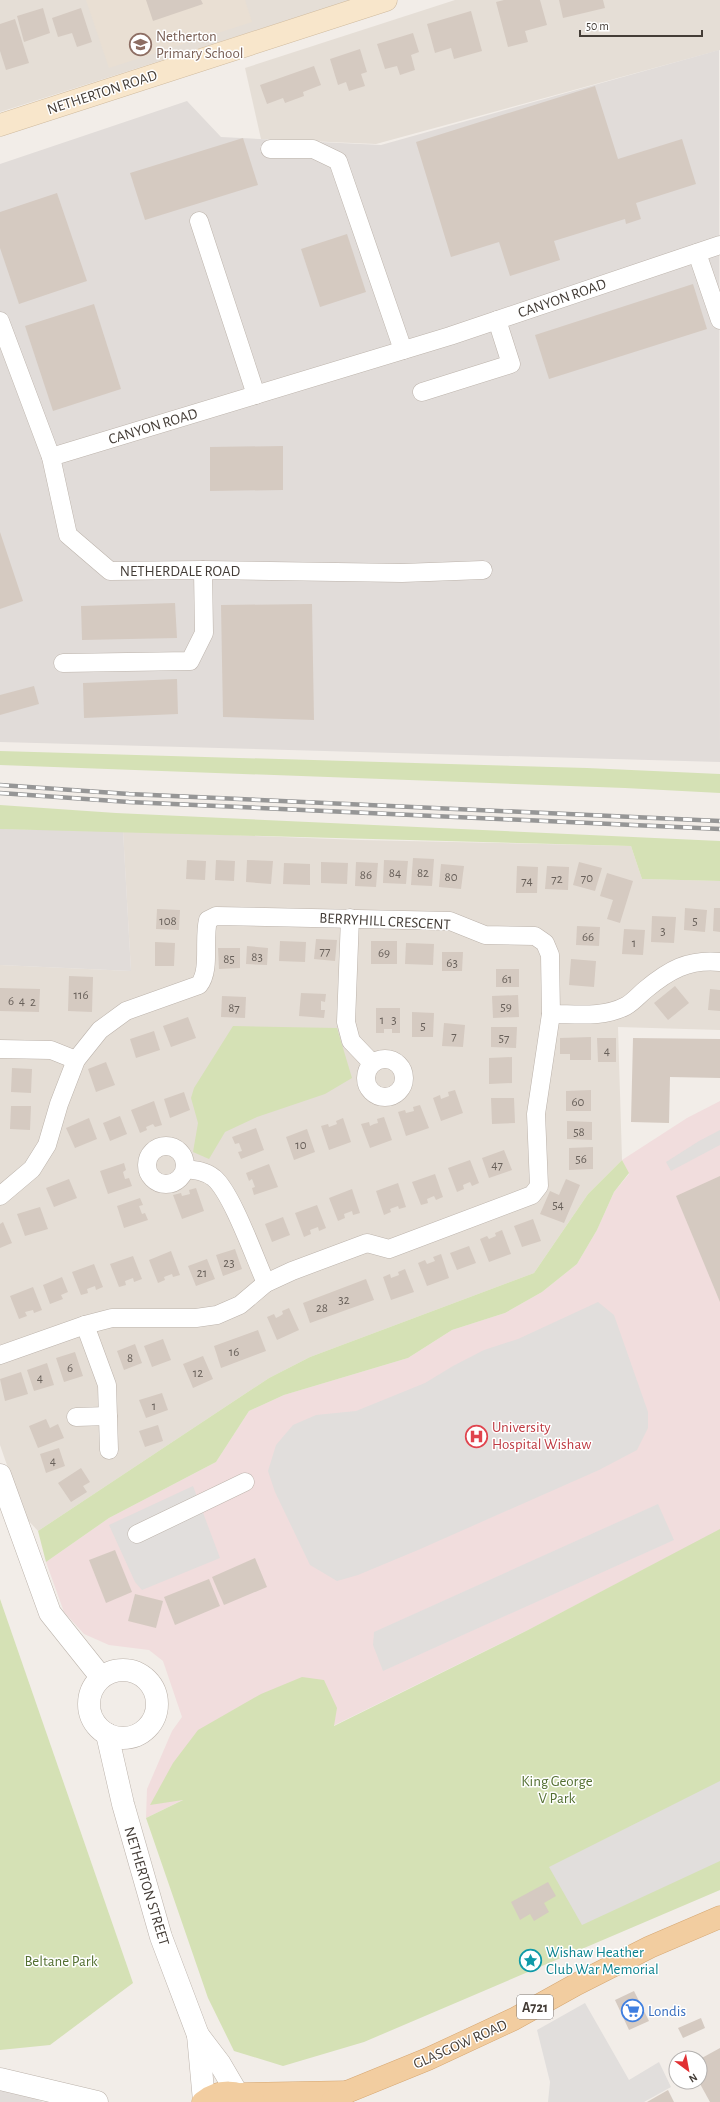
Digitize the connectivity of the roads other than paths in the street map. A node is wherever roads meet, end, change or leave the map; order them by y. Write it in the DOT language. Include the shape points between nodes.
graph roads {
  1 [pos="386,0"];
  2 [pos="0,125"];
  3 [pos="270,149"];
  4 [pos="198,221"];
  5 [pos="720,245"];
  6 [pos="698,253"];
  7 [pos="497,320"];
  8 [pos="720,320"];
  9 [pos="0,321"];
  10 [pos="403,350"];
  11 [pos="422,392"];
  12 [pos="256,395"];
  13 [pos="51,457"];
  14 [pos="204,570"];
  15 [pos="483,570"];
  16 [pos="63,663"];
  17 [pos="350,918"];
  18 [pos="720,962"];
  19 [pos="551,1014"];
  20 [pos="0,1049"];
  21 [pos="76,1060"];
  22 [pos="372,1063"];
  23 [pos="185,1169"];
  24 [pos="0,1196"];
  25 [pos="266,1283"];
  26 [pos="84,1325"];
  27 [pos="0,1355"];
  28 [pos="108,1416"];
  29 [pos="76,1418"];
  30 [pos="109,1450"];
  31 [pos="0,1475"];
  32 [pos="245,1482"];
  33 [pos="137,1534"];
  34 [pos="101,1677"];
  35 [pos="107,1734"];
  36 [pos="720,1917"];
  37 [pos="198,2035"];
  38 [pos="0,2079"];
  39 [pos="245,2096"];
  40 [pos="340,2097"];
  41 [pos="204,2101"];
  42 [pos="97,2102"];
  1 -- 2 [label="main road, NETHERTON ROAD"];
  3 -- 10 [label="street" via="313,150 338,161"];
  4 -- 12 [label="street"];
  5 -- 6 [label="street, CANYON ROAD"];
  6 -- 7 [label="street, CANYON ROAD"];
  6 -- 8 [label="street"];
  7 -- 10 [label="street, CANYON ROAD"];
  7 -- 11 [label="street" via="511,364"];
  9 -- 13 [label="street, NETHERDALE ROAD"];
  10 -- 12 [label="street, CANYON ROAD"];
  12 -- 13 [label="street, CANYON ROAD"];
  13 -- 14 [label="street, NETHERDALE ROAD" via="68,535 110,571"];
  14 -- 15 [label="street, NETHERDALE ROAD"];
  14 -- 16 [label="street" via="204,633 190,661"];
  17 -- 19 [label="street, BERRYHILL CRESCENT" via="450,921 485,935 535,936 545,943 550,955"];
  17 -- 21 [label="street, BERRYHILL CRESCENT" via="226,915 208,920 205,930 205,975 199,985 191,990 126,1010 100,1030"];
  17 -- 22 [label="street" via="346,1022 351,1041"];
  18 -- 19 [label="street" via="710,961 681,966 663,975 627,1006 602,1015"];
  19 -- 25 [label="street, BERRYHILL CRESCENT" via="536,1114 539,1186 532,1194 389,1249 367,1243"];
  20 -- 21 [label="street" via="51,1050"];
  21 -- 24 [label="street, BERRYHILL CRESCENT" via="47,1145 32,1169"];
  23 -- 25 [label="street" via="202,1171 214,1178 228,1196"];
  25 -- 26 [label="street, BERRYHILL CRESCENT" via="240,1305 217,1315 196,1318 112,1318"];
  26 -- 27 [label="street, BERRYHILL CRESCENT"];
  26 -- 28 [label="street" via="106,1385"];
  28 -- 29 [label="street"];
  28 -- 30 [label="street"];
  31 -- 34 [label="street" via="50,1613"];
  32 -- 33 [label="street"];
  34 -- 35 [label="street" via="94,1686 89,1700 90,1712 94,1723"];
  34 -- 35 [label="street" via="116,1670 138,1673 147,1680 156,1694 157,1706 154,1716 142,1732 132,1737"];
  35 -- 37 [label="street, NETHERTON STREET" via="122,1804 161,1937"];
  36 -- 40 [label="main road, GLASGOW ROAD / A721" via="650,1946 507,2023"];
  37 -- 39 [label="street, NETHERTON STREET"];
  37 -- 41 [label="street, NETHERTON STREET"];
  38 -- 42 [label="street"];
  39 -- 40 [label="main road, GLASGOW ROAD / A721"];
  39 -- 41 [label="main road, GLASGOW ROAD" via="216,2094"];
}
